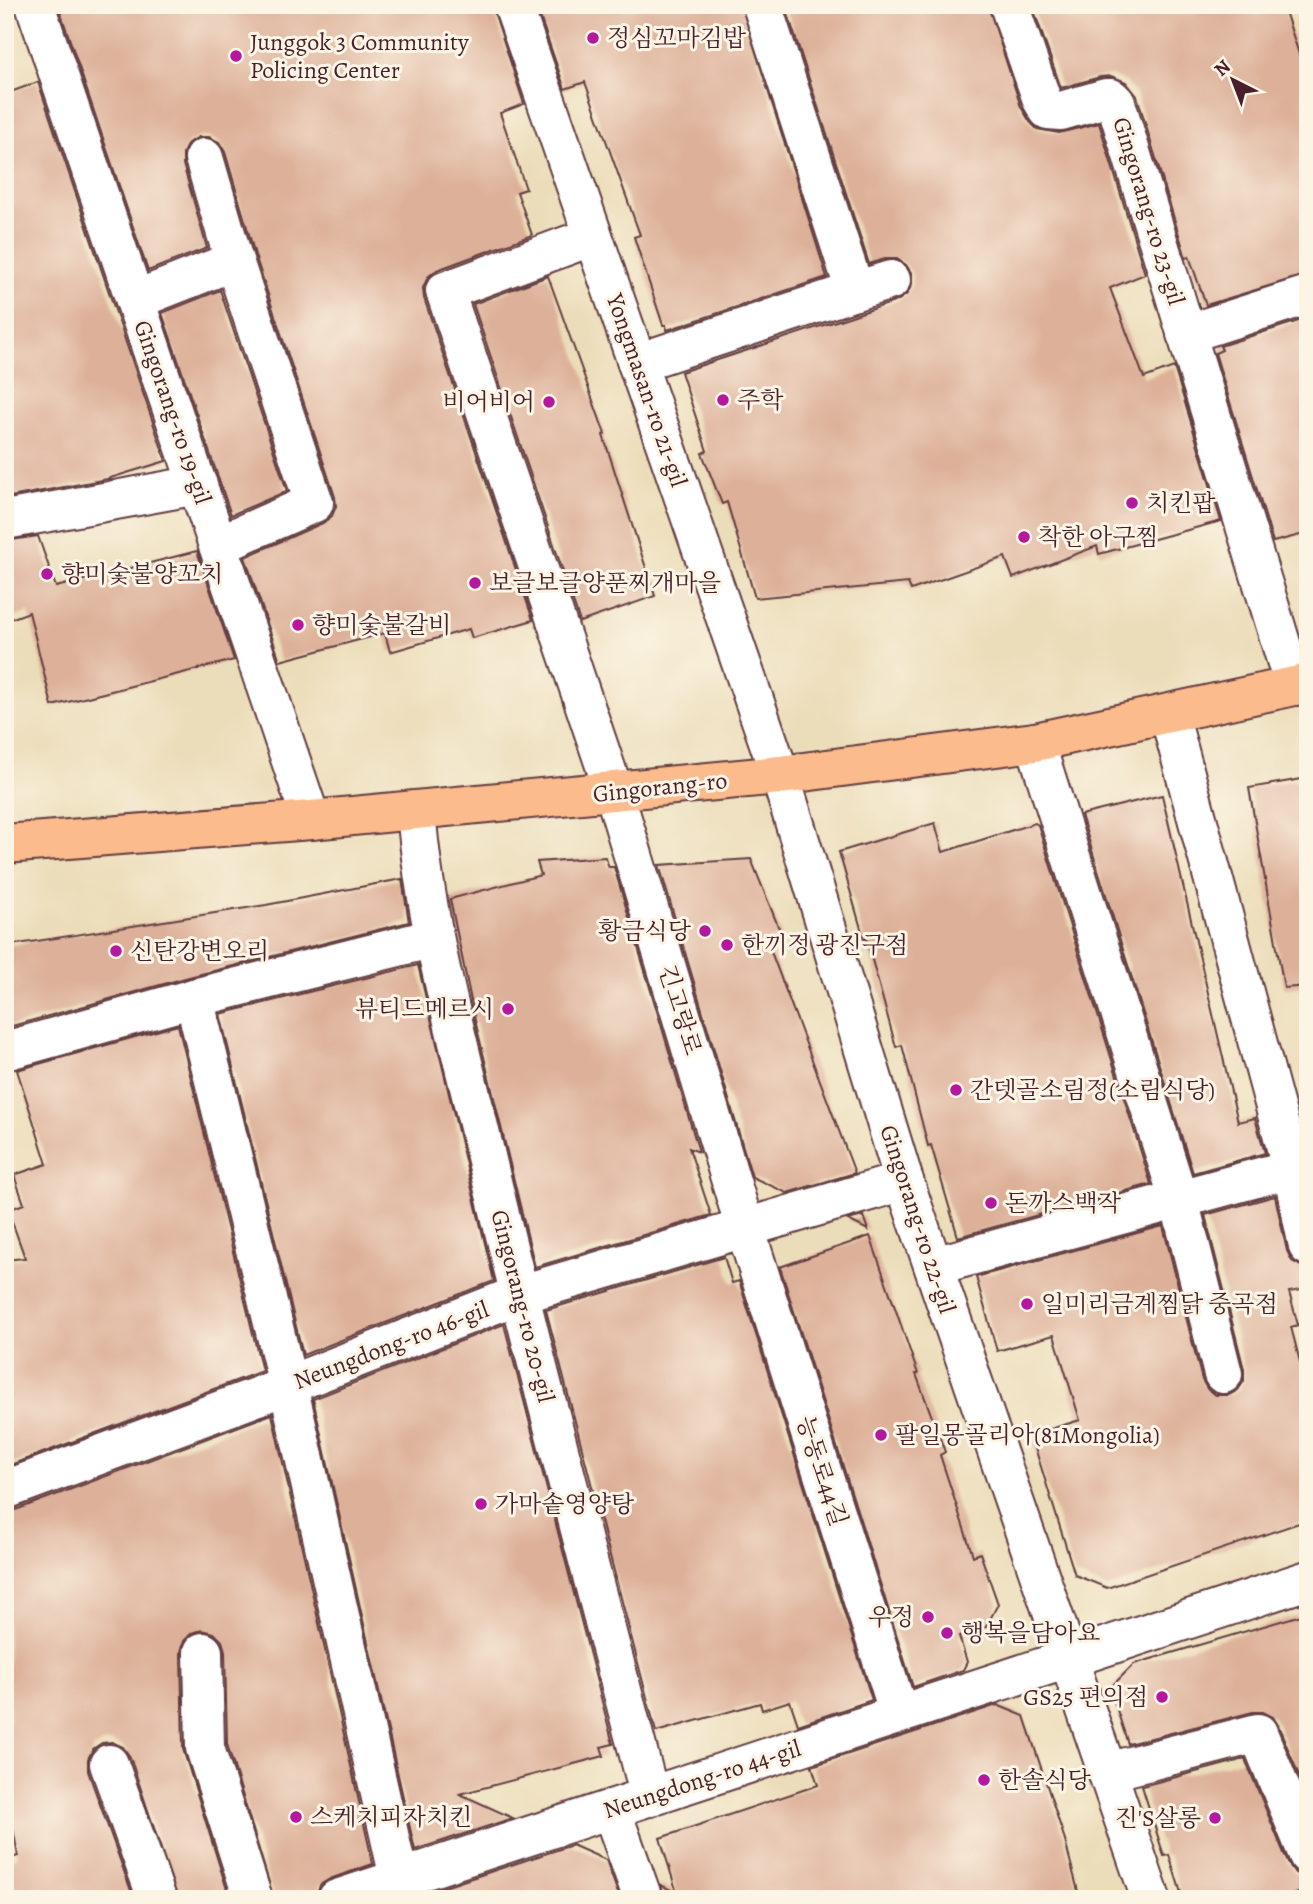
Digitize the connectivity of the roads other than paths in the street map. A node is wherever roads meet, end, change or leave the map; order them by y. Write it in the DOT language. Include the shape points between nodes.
graph roads {
  1 [pos="35,5"];
  2 [pos="513,5"];
  3 [pos="762,5"];
  4 [pos="1009,5"];
  5 [pos="204,158"];
  6 [pos="593,236"];
  7 [pos="234,261"];
  8 [pos="891,280"];
  9 [pos="855,291"];
  10 [pos="1308,295"];
  11 [pos="135,300"];
  12 [pos="1186,334"];
  13 [pos="637,363"];
  14 [pos="198,485"];
  15 [pos="5,520"];
  16 [pos="218,545"];
  17 [pos="1301,685"];
  18 [pos="1169,714"];
  19 [pos="1035,742"];
  20 [pos="780,775"];
  21 [pos="614,792"];
  22 [pos="416,810"];
  23 [pos="311,820"];
  24 [pos="5,844"];
  25 [pos="434,938"];
  26 [pos="194,998"];
  27 [pos="5,1051"];
  28 [pos="1300,1167"];
  29 [pos="904,1181"];
  30 [pos="1179,1200"];
  31 [pos="745,1228"];
  32 [pos="1308,1246"];
  33 [pos="934,1266"];
  34 [pos="519,1295"];
  35 [pos="1223,1374"];
  36 [pos="288,1385"];
  37 [pos="5,1490"];
  38 [pos="1308,1580"];
  39 [pos="203,1652"];
  40 [pos="1067,1659"];
  41 [pos="899,1714"];
  42 [pos="109,1764"];
  43 [pos="1107,1772"];
  44 [pos="650,1797"];
  45 [pos="611,1809"];
  46 [pos="1308,1855"];
  47 [pos="399,1878"];
  48 [pos="157,1899"];
  49 [pos="253,1899"];
  50 [pos="337,1899"];
  51 [pos="643,1899"];
  52 [pos="1151,1899"];
  1 -- 11 [label="street, Gingorang-ro 19-gil"];
  2 -- 6 [label="street, Yongmasan-ro 21-gil"];
  3 -- 9 [label="street"];
  4 -- 12 [label="street, Gingorang-ro 23-gil" via="1048,110 1114,100"];
  5 -- 7 [label="street"];
  6 -- 13 [label="street, Yongmasan-ro 21-gil"];
  6 -- 21 [label="street, 긴고랑로" via="445,291"];
  7 -- 11 [label="street"];
  7 -- 16 [label="street" via="314,503"];
  8 -- 9 [label="street"];
  9 -- 13 [label="street"];
  10 -- 12 [label="street, Gingorang-ro 23-gil"];
  11 -- 14 [label="street, Gingorang-ro 19-gil"];
  12 -- 17 [label="street, Gingorang-ro 23-gil"];
  13 -- 20 [label="street, Yongmasan-ro 21-gil"];
  14 -- 15 [label="street"];
  14 -- 16 [label="street, Gingorang-ro 19-gil"];
  16 -- 23 [label="street, Gingorang-ro 19-gil"];
  17 -- 18 [label="main road, Gingorang-ro"];
  18 -- 19 [label="main road, Gingorang-ro"];
  18 -- 28 [label="street"];
  19 -- 20 [label="main road, Gingorang-ro"];
  19 -- 30 [label="street"];
  20 -- 21 [label="main road, Gingorang-ro"];
  20 -- 29 [label="street, Gingorang-ro 22-gil"];
  21 -- 22 [label="main road, Gingorang-ro"];
  21 -- 31 [label="street, 긴고랑로"];
  22 -- 23 [label="main road, Gingorang-ro"];
  22 -- 25 [label="street, Gingorang-ro 20-gil"];
  23 -- 24 [label="main road, Gingorang-ro"];
  25 -- 26 [label="street"];
  25 -- 34 [label="street, Gingorang-ro 20-gil"];
  26 -- 27 [label="street"];
  26 -- 36 [label="street"];
  28 -- 30 [label="street"];
  28 -- 32 [label="street"];
  29 -- 31 [label="street, Neungdong-ro 46-gil"];
  29 -- 33 [label="street, Gingorang-ro 22-gil"];
  30 -- 33 [label="street"];
  30 -- 35 [label="street"];
  31 -- 34 [label="street, Neungdong-ro 46-gil"];
  31 -- 41 [label="street, 능동로44길"];
  33 -- 40 [label="street, Gingorang-ro 22-gil"];
  34 -- 36 [label="street, Neungdong-ro 46-gil"];
  34 -- 44 [label="street, Gingorang-ro 20-gil"];
  36 -- 37 [label="street, Neungdong-ro 46-gil"];
  36 -- 47 [label="street"];
  38 -- 40 [label="street, Neungdong-ro 44-gil"];
  39 -- 49 [label="street" via="205,1748"];
  40 -- 41 [label="street, Neungdong-ro 44-gil"];
  40 -- 43 [label="street, Gingorang-ro 22-gil"];
  41 -- 44 [label="street, Neungdong-ro 44-gil"];
  42 -- 48 [label="street"];
  43 -- 46 [label="street" via="1258,1733"];
  43 -- 52 [label="street, Gingorang-ro 22-gil"];
  44 -- 45 [label="street, Neungdong-ro 44-gil"];
  45 -- 47 [label="street, Neungdong-ro 44-gil"];
  45 -- 51 [label="street"];
  47 -- 50 [label="street, Neungdong-ro 44-gil"];
}
